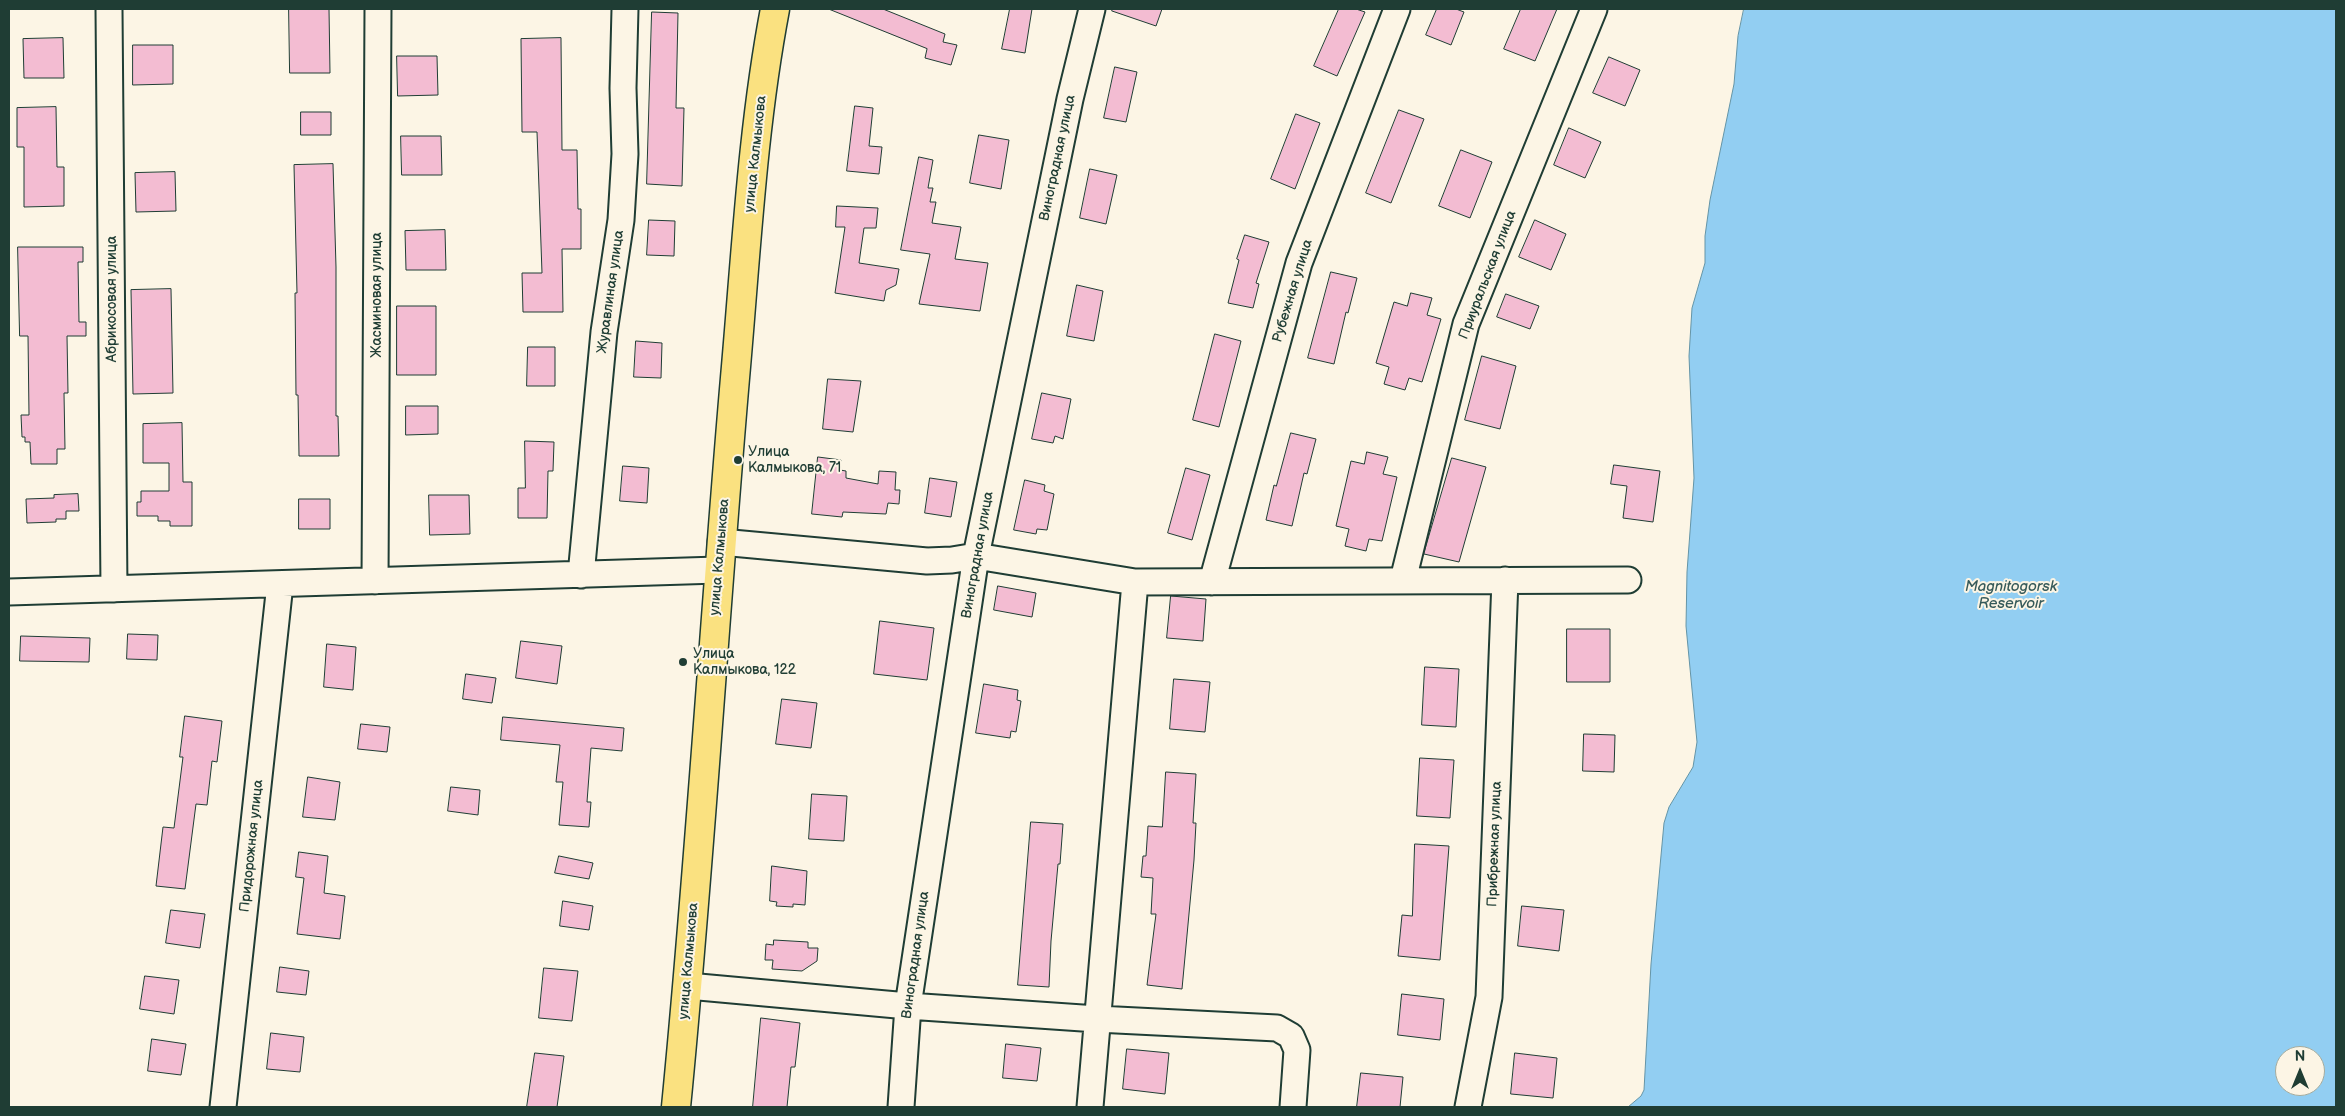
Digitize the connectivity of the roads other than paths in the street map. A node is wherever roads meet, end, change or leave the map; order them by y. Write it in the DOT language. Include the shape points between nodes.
graph roads {
  1 [pos="110,9"];
  2 [pos="378,9"];
  3 [pos="625,9"];
  4 [pos="775,9"];
  5 [pos="1092,9"];
  6 [pos="1397,9"];
  7 [pos="1594,9"];
  8 [pos="721,542"];
  9 [pos="976,556"];
  10 [pos="718,570"];
  11 [pos="581,575"];
  12 [pos="1403,580"];
  13 [pos="1505,580"];
  14 [pos="1628,580"];
  15 [pos="375,581"];
  16 [pos="1135,582"];
  17 [pos="1212,582"];
  18 [pos="280,584"];
  19 [pos="114,589"];
  20 [pos="9,592"];
  21 [pos="688,986"];
  22 [pos="908,1006"];
  23 [pos="1097,1019"];
  24 [pos="223,1107"];
  25 [pos="676,1107"];
  26 [pos="901,1107"];
  27 [pos="1090,1107"];
  28 [pos="1293,1107"];
  29 [pos="1468,1107"];
  1 -- 19 [label="street, Абрикосовая улица"];
  2 -- 15 [label="street, Жасминовая улица"];
  3 -- 11 [label="street, Журавлиная улица" via="625,154 621,220 604,332"];
  4 -- 8 [label="main road, улица Калмыкова" via="754,158"];
  5 -- 9 [label="street, Виноградная улица" via="1070,98"];
  6 -- 17 [label="street, Рубежная улица" via="1299,263"];
  7 -- 12 [label="street, Приуральская улица" via="1466,324"];
  8 -- 9 [label="street" via="927,561"];
  8 -- 10 [label="main road, улица Калмыкова"];
  9 -- 16 [label="street"];
  9 -- 22 [label="street, Виноградная улица"];
  10 -- 11 [label="street"];
  10 -- 21 [label="main road, улица Калмыкова"];
  11 -- 15 [label="street"];
  12 -- 13 [label="street"];
  12 -- 17 [label="street"];
  13 -- 14 [label="street"];
  13 -- 29 [label="street, Прибрежная улица" via="1489,998"];
  15 -- 18 [label="street"];
  16 -- 17 [label="street"];
  16 -- 23 [label="street"];
  18 -- 19 [label="street"];
  18 -- 24 [label="street, Придорожная улица"];
  19 -- 20 [label="street"];
  21 -- 22 [label="street"];
  21 -- 25 [label="main road, улица Калмыкова"];
  22 -- 23 [label="street"];
  22 -- 26 [label="street, Виноградная улица"];
  23 -- 27 [label="street"];
  23 -- 28 [label="street" via="1277,1028 1291,1036 1297,1050"];
}
